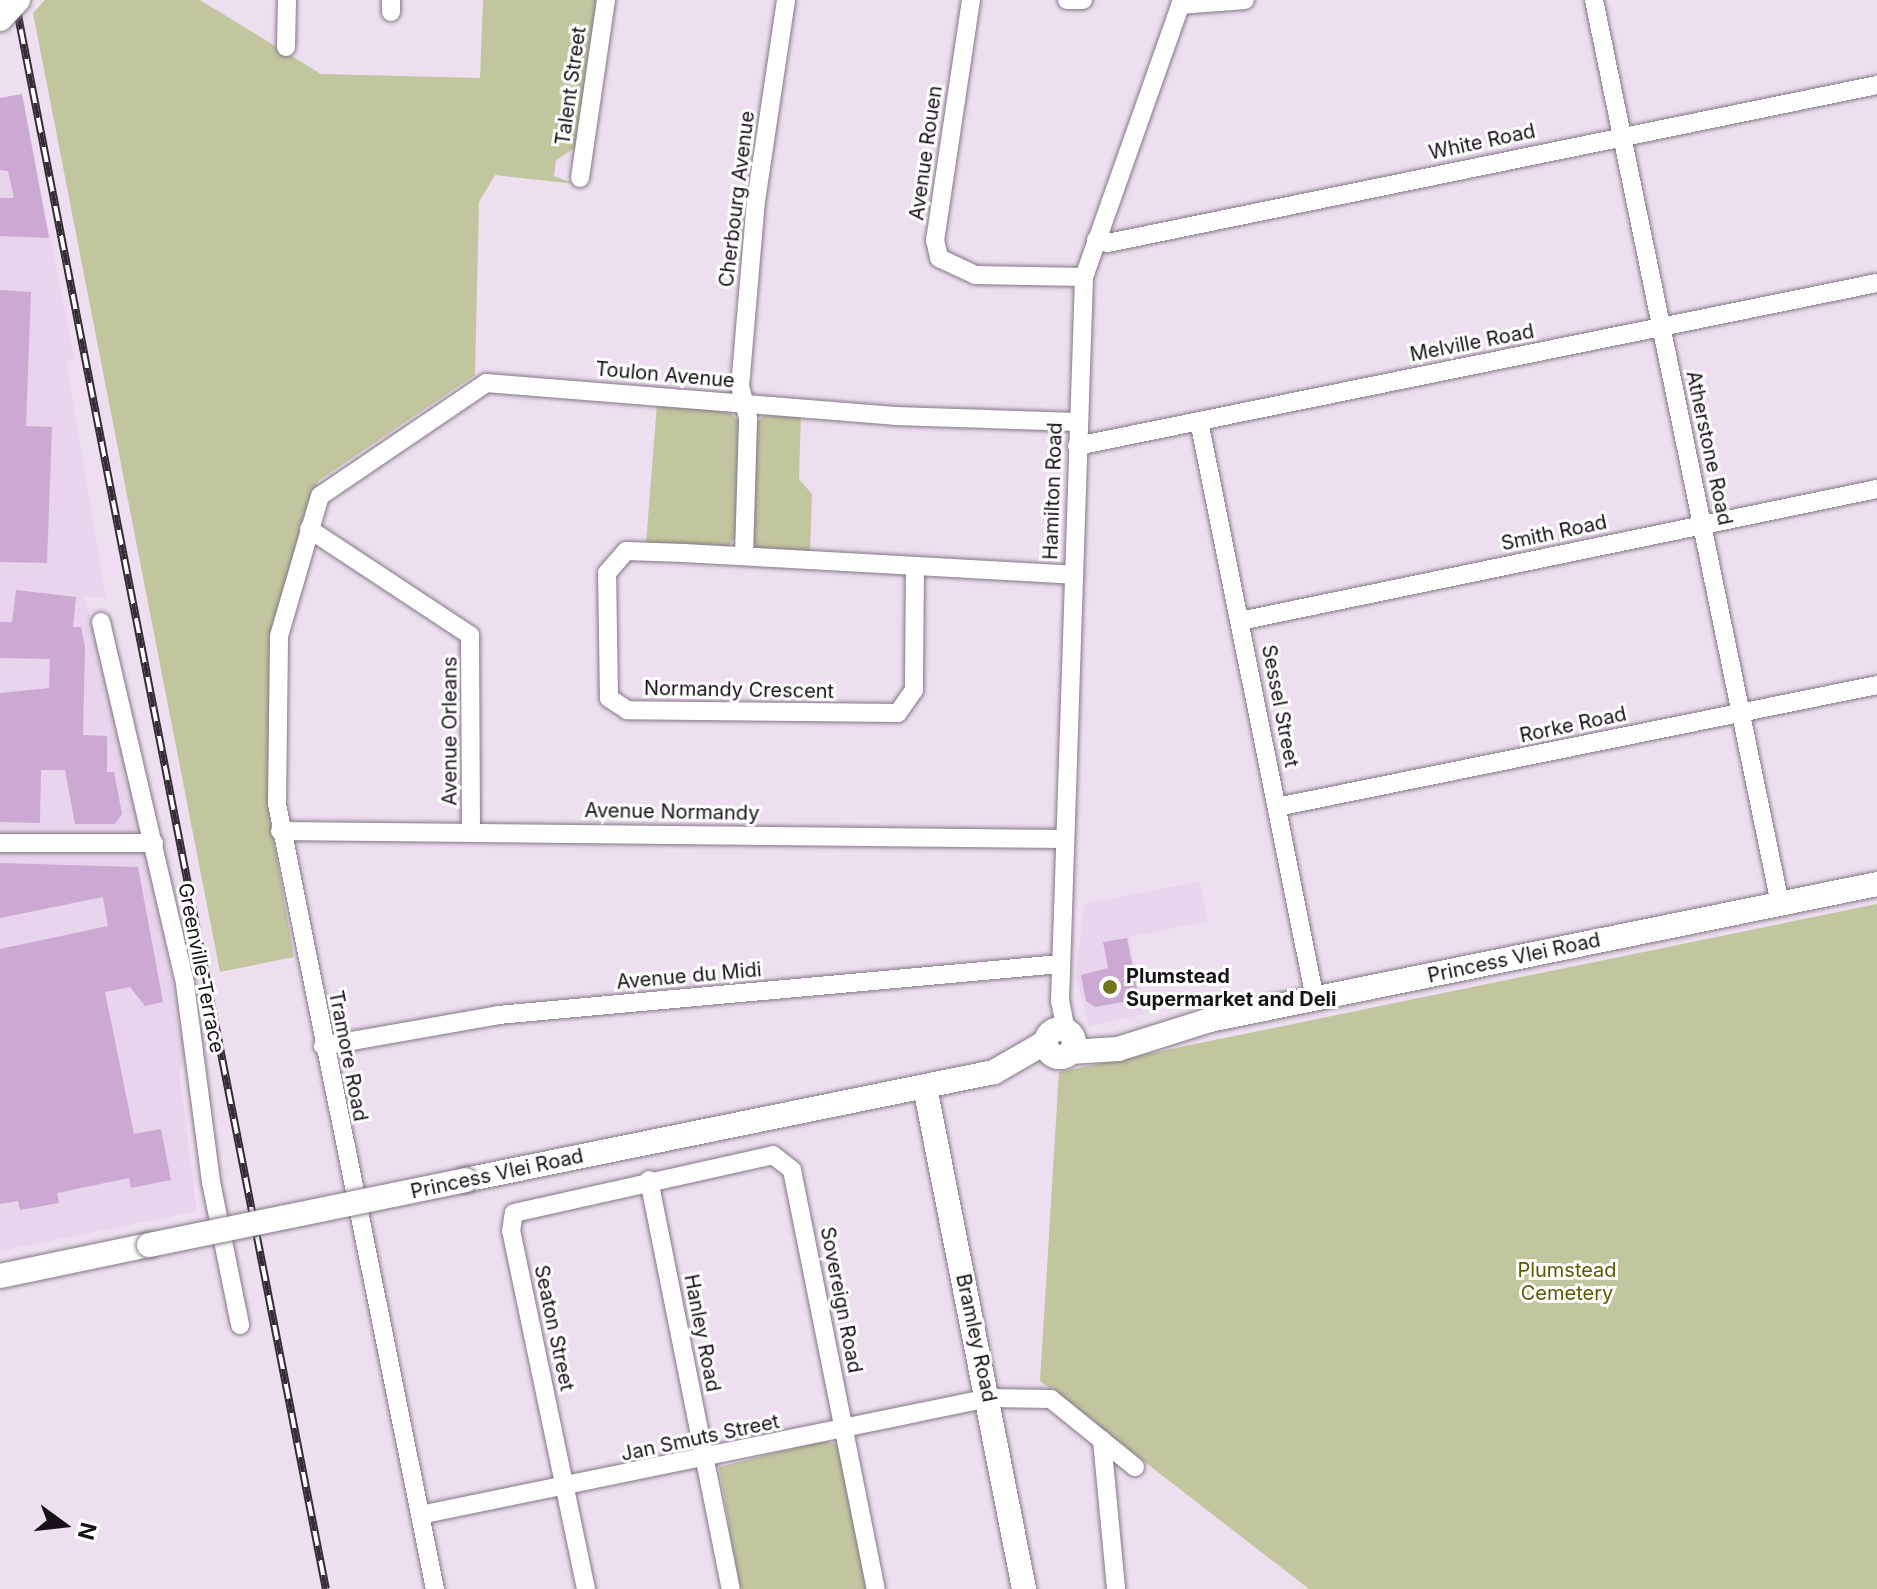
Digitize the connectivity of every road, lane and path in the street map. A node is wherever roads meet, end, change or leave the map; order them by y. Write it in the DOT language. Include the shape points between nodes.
graph roads {
  1 [pos="17,0"];
  2 [pos="287,0"];
  3 [pos="606,0"];
  4 [pos="786,0"];
  5 [pos="971,0"];
  6 [pos="1067,0"];
  7 [pos="1083,0"];
  8 [pos="1245,0"];
  9 [pos="1594,0"];
  10 [pos="1181,3"];
  11 [pos="0,18"];
  12 [pos="286,47"];
  13 [pos="1877,85"];
  14 [pos="1622,135"];
  15 [pos="580,178"];
  16 [pos="1096,240"];
  17 [pos="1084,277"];
  18 [pos="1877,283"];
  19 [pos="1661,327"];
  20 [pos="744,403"];
  21 [pos="1199,421"];
  22 [pos="1077,422"];
  23 [pos="1077,446"];
  24 [pos="1877,489"];
  25 [pos="1702,525"];
  26 [pos="309,529"];
  27 [pos="744,556"];
  28 [pos="915,566"];
  29 [pos="1073,575"];
  30 [pos="1240,621"];
  31 [pos="101,622"];
  32 [pos="1877,685"];
  33 [pos="1741,713"];
  34 [pos="1277,807"];
  35 [pos="280,831"];
  36 [pos="471,831"];
  37 [pos="1065,839"];
  38 [pos="0,843"];
  39 [pos="154,843"];
  40 [pos="1877,884"];
  41 [pos="1780,904"];
  42 [pos="1061,964"];
  43 [pos="1315,999"];
  44 [pos="1060,1042"];
  45 [pos="323,1046"];
  46 [pos="925,1087"];
  47 [pos="649,1180"];
  48 [pos="0,1276"];
  49 [pos="240,1325"];
  50 [pos="989,1398"];
  51 [pos="844,1429"];
  52 [pos="1102,1440"];
  53 [pos="705,1461"];
  54 [pos="1135,1467"];
  55 [pos="565,1487"];
  56 [pos="420,1515"];
  57 [pos="435,1589"];
  58 [pos="586,1589"];
  59 [pos="731,1589"];
  60 [pos="876,1589"];
  61 [pos="1024,1589"];
  62 [pos="1116,1589"];
  1 -- 11 [label="main road, bridge"];
  2 -- 12 [label="street"];
  3 -- 15 [label="street, Talent Street"];
  4 -- 20 [label="street, Cherbourg Avenue" via="756,201"];
  5 -- 17 [label="street, Avenue Rouen" via="935,240 939,258 975,275"];
  6 -- 7 [label="street"];
  8 -- 10 [label="street"];
  9 -- 14 [label="street, Atherstone Road"];
  10 -- 16 [label="street, Hamilton Road"];
  13 -- 14 [label="street, White Road"];
  14 -- 16 [label="street, White Road" via="1108,243"];
  14 -- 19 [label="street, Atherstone Road"];
  16 -- 17 [label="street, Hamilton Road"];
  17 -- 22 [label="street, Hamilton Road"];
  18 -- 19 [label="street, Melville Road"];
  19 -- 21 [label="street, Melville Road"];
  19 -- 25 [label="street, Atherstone Road"];
  20 -- 22 [label="street, Toulon Avenue"];
  20 -- 26 [label="street, Toulon Avenue" via="482,384 329,484"];
  20 -- 27 [label="street"];
  21 -- 23 [label="street, Melville Road"];
  21 -- 30 [label="street, Sessel Street"];
  22 -- 23 [label="street, Hamilton Road"];
  23 -- 29 [label="street, Hamilton Road"];
  24 -- 25 [label="street, Smith Road"];
  25 -- 30 [label="street, Smith Road"];
  25 -- 33 [label="street, Atherstone Road"];
  26 -- 35 [label="street, Tramore Road" via="278,647"];
  26 -- 36 [label="street, Avenue Orleans" via="470,635"];
  27 -- 28 [label="street, Normandy Crescent"];
  27 -- 28 [label="street, Normandy Crescent" via="633,550 615,556 607,587 606,686 613,703 627,710 898,713 914,690"];
  28 -- 29 [label="street, Normandy Crescent"];
  29 -- 37 [label="street, Hamilton Road"];
  30 -- 34 [label="street, Sessel Street"];
  31 -- 39 [label="street, Greenville Terrace"];
  32 -- 33 [label="street, Rorke Road"];
  33 -- 34 [label="street, Rorke Road"];
  33 -- 41 [label="street, Atherstone Road"];
  34 -- 43 [label="street, Sessel Street"];
  35 -- 36 [label="street, Avenue Normandy"];
  35 -- 45 [label="street, Tramore Road"];
  36 -- 37 [label="street, Avenue Normandy"];
  37 -- 42 [label="street, Hamilton Road"];
  38 -- 39 [label="street"];
  39 -- 49 [label="street, Greenville Terrace" via="185,984 211,1182"];
  40 -- 41 [label="street, Princess Vlei Road"];
  41 -- 43 [label="street, Princess Vlei Road"];
  42 -- 44 [label="street, Hamilton Road"];
  42 -- 45 [label="street, Avenue du Midi" via="498,1015"];
  43 -- 44 [label="street, Princess Vlei Road" via="1151,1035 1109,1051"];
  44 -- 46 [label="street, Princess Vlei Road" via="994,1072"];
  45 -- 56 [label="street, Tramore Road"];
  46 -- 48 [label="street, Princess Vlei Road, bridge"];
  46 -- 50 [label="street, Bramley Road"];
  47 -- 51 [label="street, Sovereign Road" via="763,1156 790,1163"];
  47 -- 53 [label="street, Hanley Road"];
  47 -- 55 [label="street, Seaton Street" via="528,1204 511,1221"];
  50 -- 51 [label="street, Jan Smuts Street"];
  50 -- 52 [label="street, Jan Smuts Street" via="1046,1397"];
  50 -- 61 [label="street, Bramley Road"];
  51 -- 53 [label="street, Jan Smuts Street"];
  51 -- 60 [label="street, Sovereign Road"];
  52 -- 54 [label="street, Jan Smuts Street"];
  52 -- 62 [label="street"];
  53 -- 55 [label="street, Jan Smuts Street"];
  53 -- 59 [label="street, Hanley Road"];
  55 -- 56 [label="street, Jan Smuts Street"];
  55 -- 58 [label="street, Seaton Street"];
  56 -- 57 [label="street, Tramore Road"];
}
